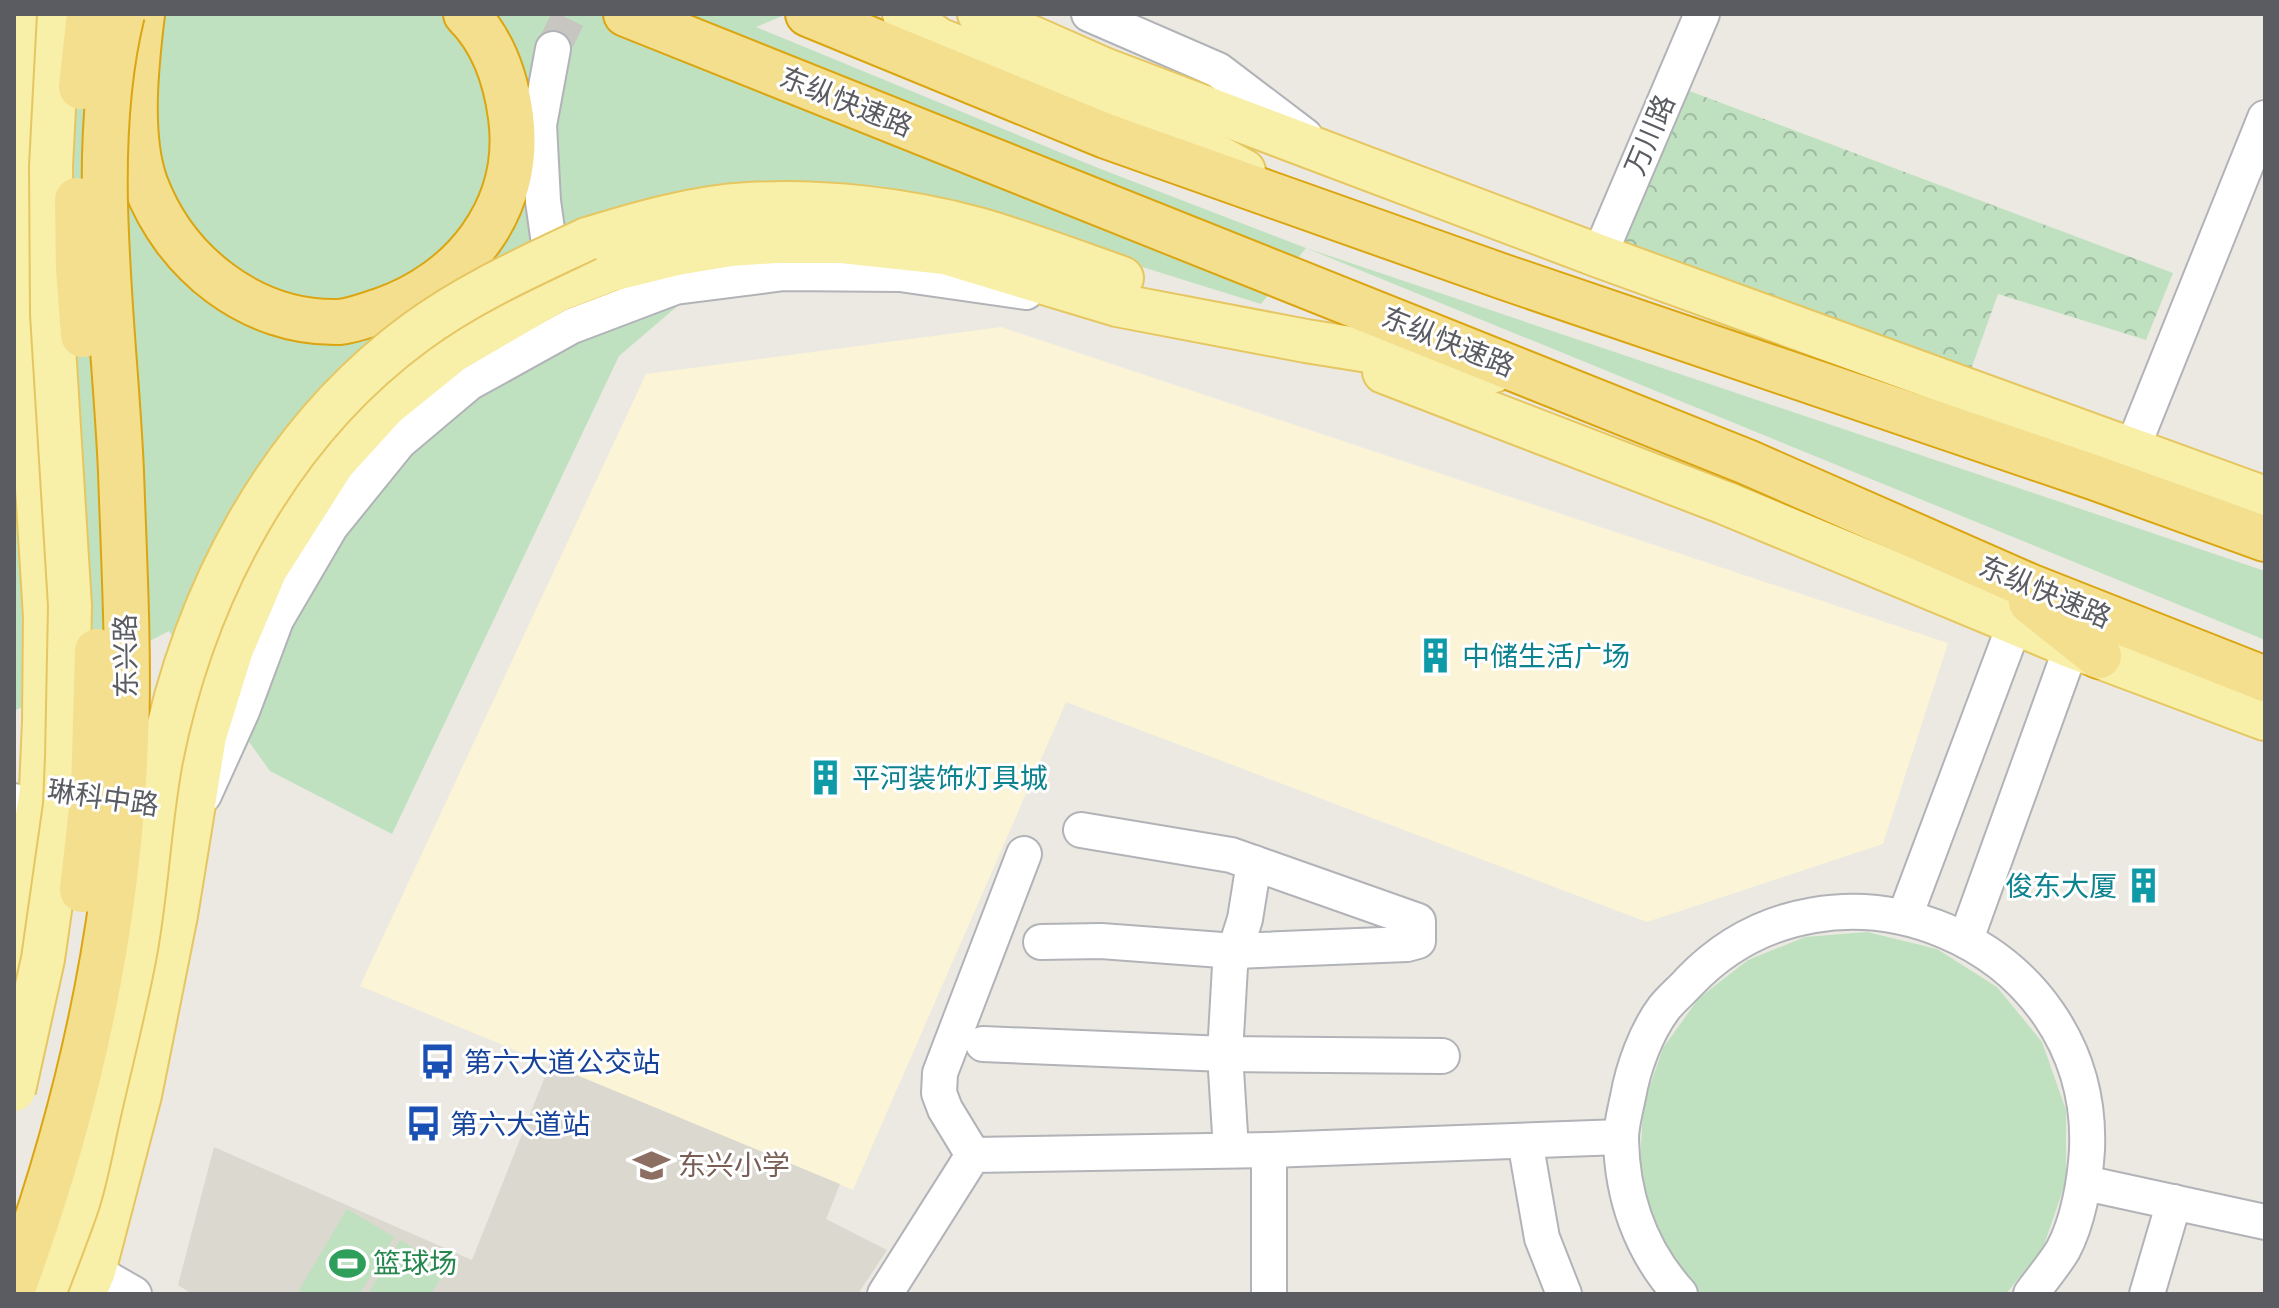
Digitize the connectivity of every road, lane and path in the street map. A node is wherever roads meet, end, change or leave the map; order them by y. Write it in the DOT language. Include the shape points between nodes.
graph roads {
  1 [pos="27,14"];
  2 [pos="59,14"];
  3 [pos="89,14"];
  4 [pos="122,14"];
  5 [pos="142,14"];
  6 [pos="466,14"];
  7 [pos="626,14"];
  8 [pos="808,14"];
  9 [pos="904,14"];
  10 [pos="979,14"];
  11 [pos="1089,14"];
  12 [pos="1702,14"];
  13 [pos="553,49"];
  14 [pos="2265,118"];
  15 [pos="1324,151"];
  16 [pos="1319,211"];
  17 [pos="1599,256"];
  18 [pos="556,291"];
  19 [pos="1117,305"];
  20 [pos="1306,341"];
  21 [pos="1539,378"];
  22 [pos="14,433"];
  23 [pos="2132,449"];
  24 [pos="35,472"];
  25 [pos="2265,498"];
  26 [pos="2265,539"];
  27 [pos="2015,594"];
  28 [pos="2082,637"];
  29 [pos="2265,679"];
  30 [pos="2265,719"];
  31 [pos="36,796"];
  32 [pos="190,820"];
  33 [pos="1081,830"];
  34 [pos="1024,854"];
  35 [pos="1254,863"];
  36 [pos="1905,916"];
  37 [pos="1966,939"];
  38 [pos="1041,942"];
  39 [pos="1235,951"];
  40 [pos="14,967"];
  41 [pos="983,1044"];
  42 [pos="1225,1054"];
  43 [pos="1442,1056"];
  44 [pos="14,1090"];
  45 [pos="1621,1137"];
  46 [pos="1525,1141"];
  47 [pos="1231,1150"];
  48 [pos="1269,1150"];
  49 [pos="973,1155"];
  50 [pos="2085,1183"];
  51 [pos="14,1194"];
  52 [pos="2174,1202"];
  53 [pos="2265,1222"];
  54 [pos="89,1282"];
  55 [pos="14,1286"];
  56 [pos="44,1294"];
  57 [pos="134,1294"];
  58 [pos="885,1294"];
  59 [pos="1269,1294"];
  60 [pos="1564,1294"];
  61 [pos="1680,1294"];
  62 [pos="2031,1294"];
  63 [pos="2147,1294"];
  1 -- 24 [label="main road" via="24,277"];
  2 -- 44 [label="main road, bridge" via="51,299 70,606 65,805 43,959"];
  3 -- 51 [label="highway, 东兴路, bridge" via="77,133 76,213 98,586 93,791 77,937 46,1082"];
  4 -- 55 [label="highway, 东兴路, bridge" via="111,74 106,172 128,662 121,816 80,1066"];
  5 -- 6 [label="highway" via="135,98 138,144 144,181 168,229 199,268 247,300 275,313 342,322 404,303 432,288 456,268 495,216 512,161 513,132 502,73 491,47"];
  7 -- 21 [label="highway, 东纵快速路"];
  8 -- 16 [label="highway" via="1106,136"];
  9 -- 16 [label="main road" via="938,39 1187,140"];
  10 -- 15 [label="main road" via="1106,70"];
  11 -- 15 [label="street" via="1218,70"];
  12 -- 17 [label="street, 万川路"];
  13 -- 18 [label="street" via="539,125"];
  14 -- 23 [label="street"];
  15 -- 17 [label="main road"];
  16 -- 26 [label="highway"];
  17 -- 23 [label="main road"];
  18 -- 19 [label="main road" via="611,270 690,252 776,242 842,242 945,253"];
  18 -- 32 [label="main road" via="453,351 385,406 334,462 279,547 248,609 212,711"];
  19 -- 20 [label="main road"];
  19 -- 32 [label="street" via="900,274 784,273 675,287 572,326 469,383 399,442 331,526 276,620 242,711"];
  20 -- 21 [label="main road"];
  20 -- 27 [label="main road" via="1725,503"];
  20 -- 56 [label="main road, bridge" via="977,229 819,204 747,204 664,218 587,239 466,298 416,332 343,397 284,466 226,563 195,636 161,762 135,953 115,1044 78,1203"];
  21 -- 27 [label="highway, 东纵快速路" via="1747,462"];
  22 -- 24 [label="street"];
  23 -- 25 [label="main road"];
  24 -- 31 [label="main road" via="45,617 44,721"];
  27 -- 28 [label="highway, 东纵快速路"];
  27 -- 36 [label="street"];
  28 -- 29 [label="highway, 东纵快速路"];
  28 -- 30 [label="main road"];
  28 -- 37 [label="street"];
  31 -- 32 [label="main road"];
  31 -- 40 [label="main road"];
  32 -- 54 [label="main road" via="140,1095"];
  33 -- 35 [label="street"];
  34 -- 49 [label="street" via="940,1073 945,1109"];
  35 -- 39 [label="street"];
  35 -- 39 [label="street" via="1418,921 1418,941"];
  36 -- 37 [label="street"];
  36 -- 45 [label="street" via="1837,911 1770,926 1710,960 1663,1009 1632,1070"];
  37 -- 50 [label="street" via="2014,972 2051,1017 2076,1069 2088,1125"];
  38 -- 39 [label="street"];
  39 -- 42 [label="street"];
  41 -- 42 [label="street"];
  42 -- 43 [label="street"];
  42 -- 47 [label="street"];
  45 -- 46 [label="street"];
  45 -- 61 [label="street" via="1629,1206 1658,1269"];
  46 -- 48 [label="street"];
  46 -- 60 [label="street" via="1542,1238"];
  47 -- 48 [label="street"];
  47 -- 49 [label="street"];
  48 -- 59 [label="street"];
  49 -- 58 [label="street"];
  50 -- 52 [label="street"];
  50 -- 62 [label="street" via="2063,1249"];
  52 -- 53 [label="street"];
  52 -- 63 [label="street"];
  54 -- 57 [label="street"];
}
